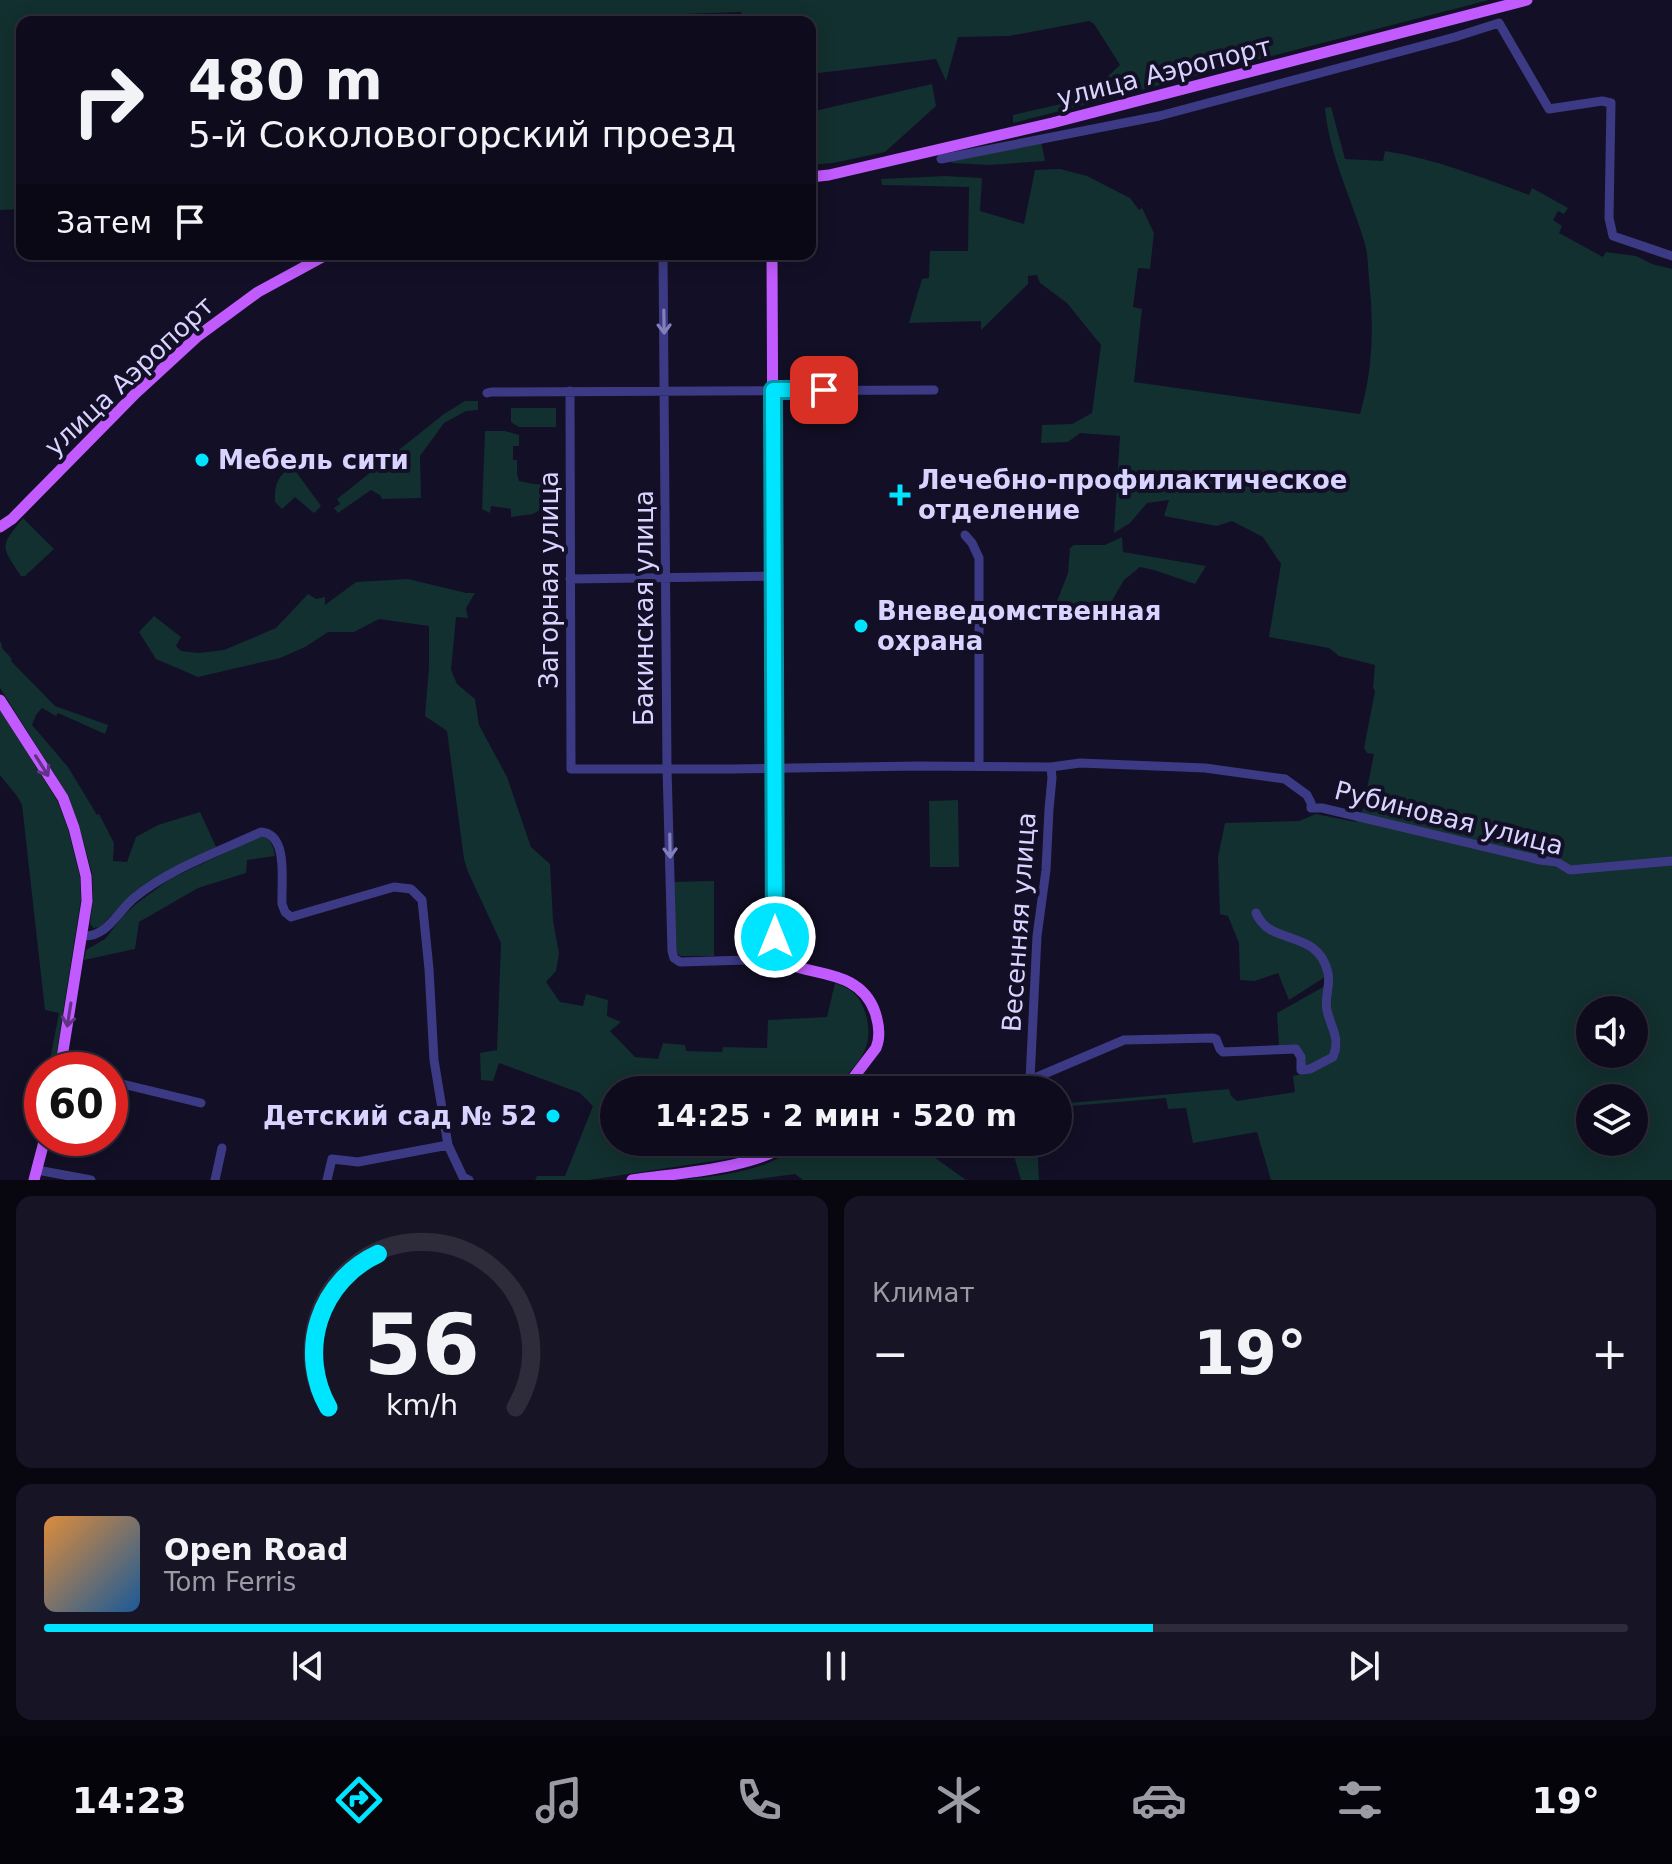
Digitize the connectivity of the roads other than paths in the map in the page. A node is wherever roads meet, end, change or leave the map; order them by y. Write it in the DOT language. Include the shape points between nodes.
graph roads {
  1 [pos="1527,0"];
  2 [pos="941,159"];
  3 [pos="816,176"];
  4 [pos="1672,256"];
  5 [pos="317,260"];
  6 [pos="663,260"];
  7 [pos="772,260"];
  8 [pos="773,390"];
  9 [pos="934,390"];
  10 [pos="570,391"];
  11 [pos="665,391"];
  12 [pos="487,393"];
  13 [pos="12,519"];
  14 [pos="0,527"];
  15 [pos="965,535"];
  16 [pos="0,536"];
  17 [pos="773,576"];
  18 [pos="667,578"];
  19 [pos="570,579"];
  20 [pos="0,700"];
  21 [pos="979,766"];
  22 [pos="1051,767"];
  23 [pos="667,768"];
  24 [pos="775,768"];
  25 [pos="1672,861"];
  26 [pos="1256,913"];
  27 [pos="82,936"];
  28 [pos="778,957"];
  29 [pos="63,1052"];
  30 [pos="855,1076"];
  31 [pos="128,1085"];
  32 [pos="201,1103"];
  33 [pos="448,1145"];
  34 [pos="222,1148"];
  35 [pos="764,1156"];
  36 [pos="35,1175"];
  37 [pos="91,1180"];
  38 [pos="215,1180"];
  39 [pos="327,1180"];
  40 [pos="469,1180"];
  41 [pos="632,1180"];
  1 -- 3 [label="main road, улица Аэропорт" via="1068,119"];
  2 -- 4 [label="street" via="1159,116 1499,23 1549,109 1611,103 1613,236"];
  5 -- 13 [label="main road, улица Аэропорт" via="258,292 195,338"];
  6 -- 11 [label="street, Бакинская улица, one-way"];
  7 -- 8 [label="main road"];
  8 -- 9 [label="street"];
  8 -- 11 [label="street"];
  8 -- 17 [label="main road"];
  10 -- 11 [label="street"];
  10 -- 12 [label="street"];
  10 -- 19 [label="street, Загорная улица"];
  11 -- 18 [label="street, Бакинская улица"];
  13 -- 14 [label="main road, улица Аэропорт"];
  13 -- 16 [label="main road, улица Аэропорт"];
  15 -- 21 [label="street" via="979,558"];
  17 -- 18 [label="street"];
  17 -- 24 [label="main road"];
  18 -- 19 [label="street"];
  18 -- 23 [label="street, Бакинская улица"];
  19 -- 23 [label="street, Загорная улица" via="571,769"];
  20 -- 27 [label="main road, one-way" via="63,798 74,828 86,876"];
  21 -- 22 [label="street"];
  21 -- 24 [label="street"];
  22 -- 25 [label="street, Рубиновая улица" via="1080,763 1205,768 1285,779 1307,795 1311,808 1557,862 1570,870"];
  22 -- 26 [label="street, Весенняя улица" via="1030,1080 1124,1040 1213,1038 1223,1052 1296,1049 1301,1070 1333,1057 1338,1044 1326,1008 1328,971 1318,951 1270,931"];
  23 -- 24 [label="street"];
  23 -- 28 [label="street, Бакинская улица, one-way" via="674,958"];
  24 -- 28 [label="main road"];
  27 -- 29 [label="main road, one-way"];
  27 -- 33 [label="street" via="92,937 107,928 133,899 168,875 261,832 276,837 281,846 282,904 291,917 394,887 411,889 422,900 434,1060"];
  28 -- 30 [label="main road" via="847,980 873,1007 879,1041"];
  31 -- 32 [label="street"];
  33 -- 39 [label="street" via="358,1162 332,1159"];
  33 -- 40 [label="street"];
  34 -- 38 [label="street"];
  35 -- 41 [label="main road"];
  36 -- 37 [label="street"];
}
